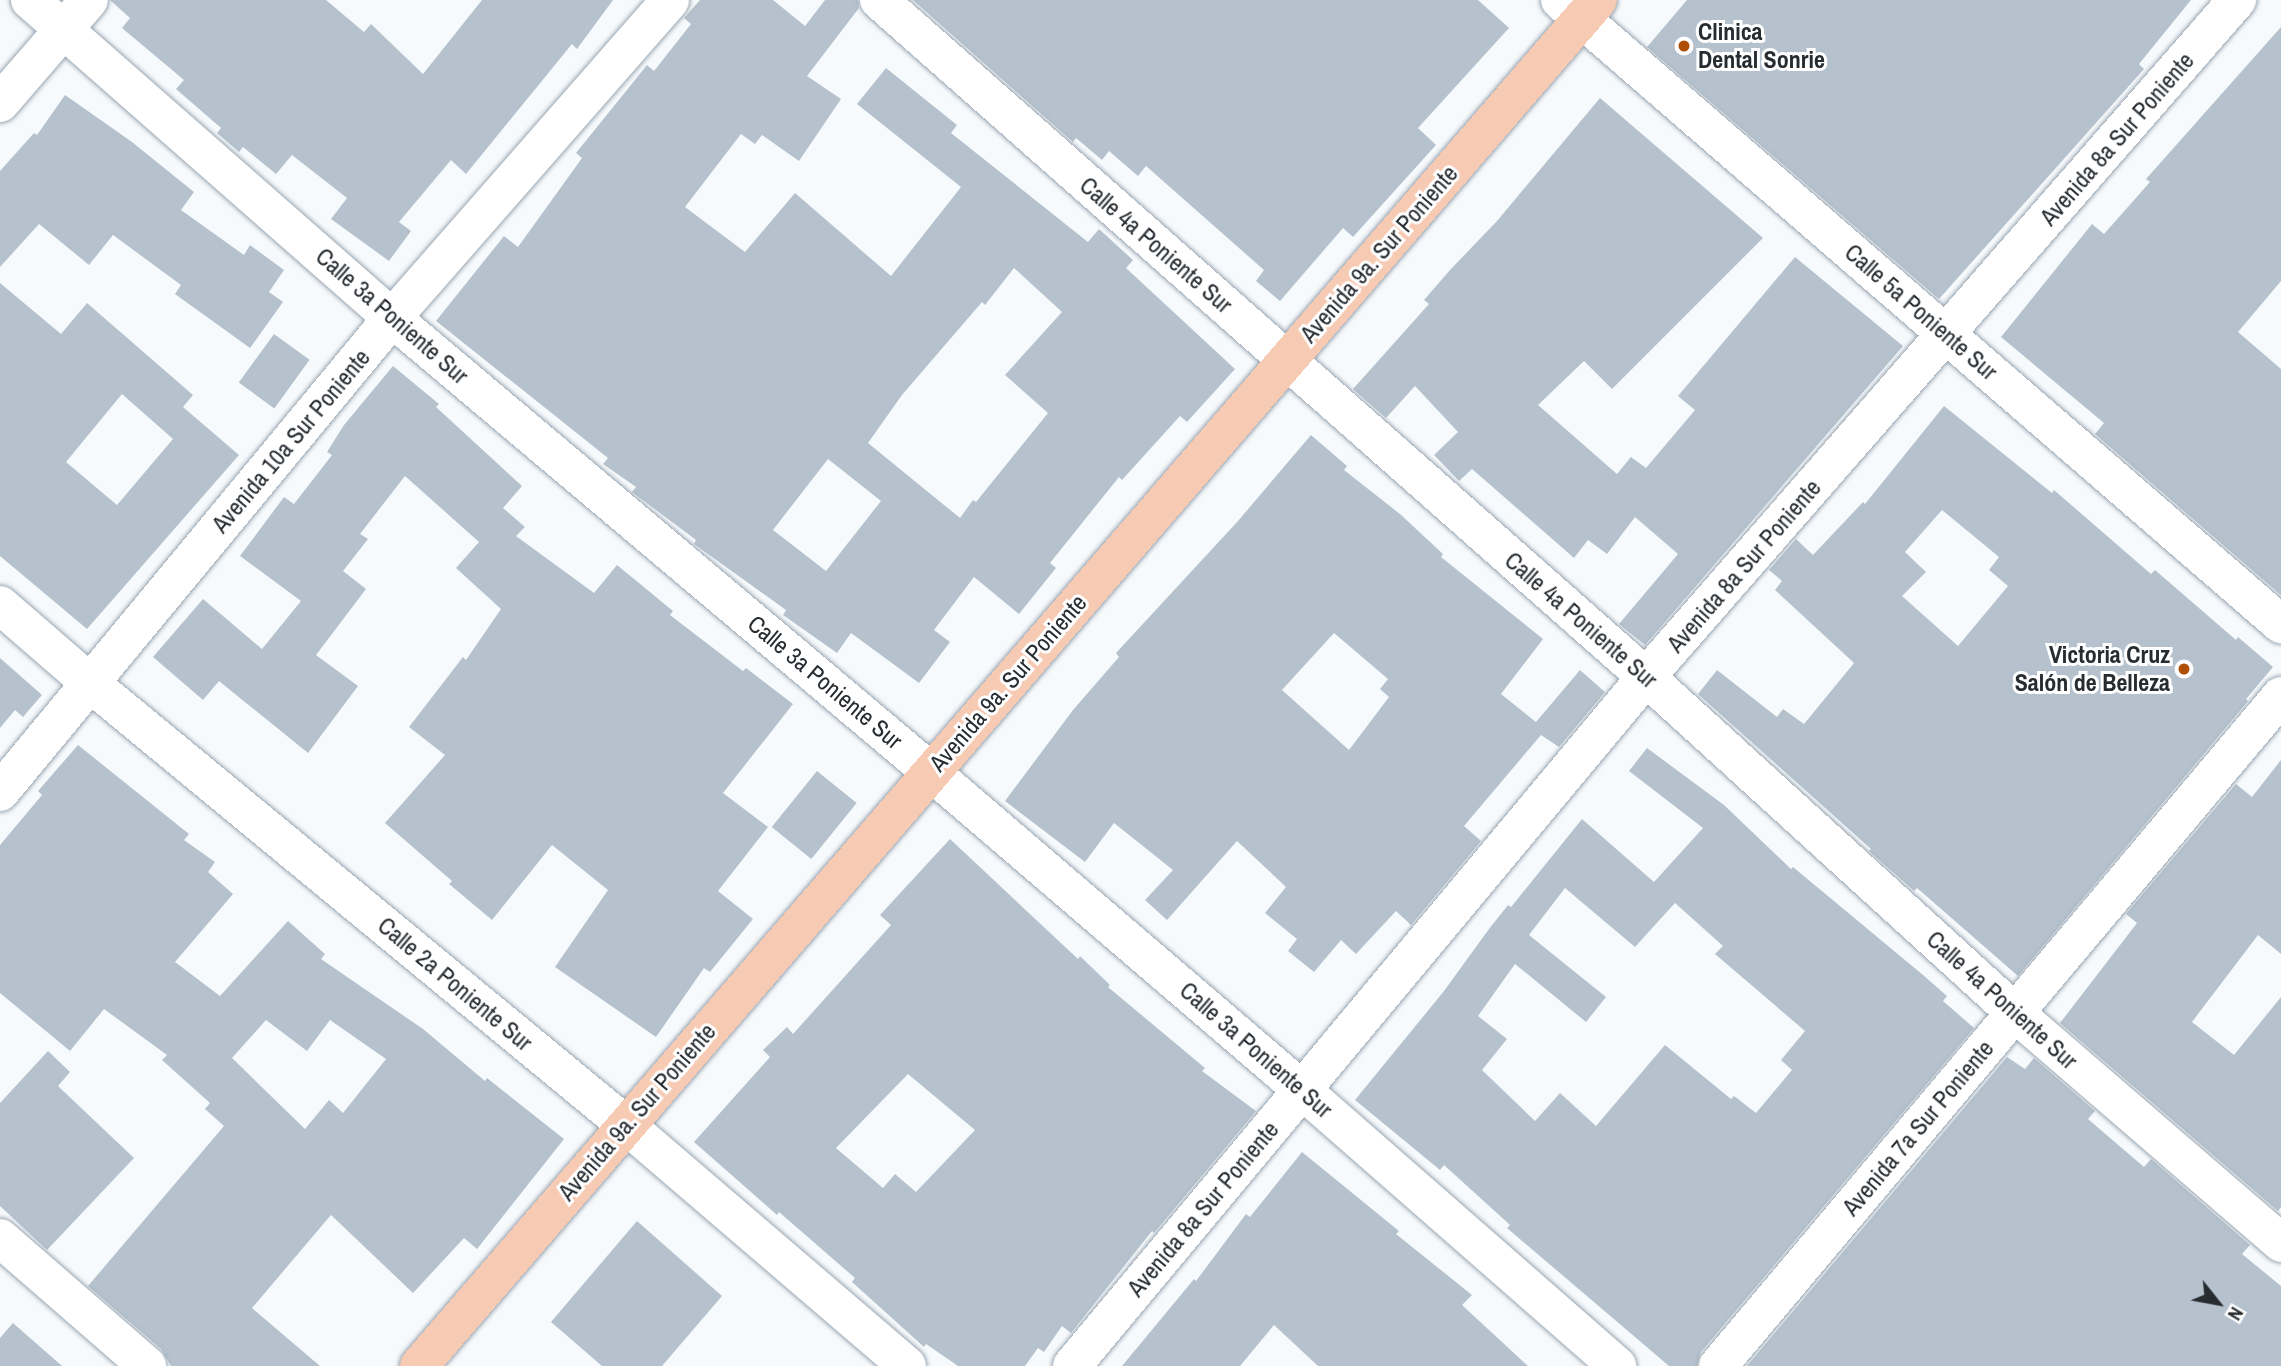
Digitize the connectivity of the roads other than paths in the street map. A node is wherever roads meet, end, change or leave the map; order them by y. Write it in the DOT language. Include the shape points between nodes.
graph roads {
  1 [pos="30,0"];
  2 [pos="89,0"];
  3 [pos="670,0"];
  4 [pos="878,0"];
  5 [pos="2237,0"];
  6 [pos="1580,6"];
  7 [pos="64,30"];
  8 [pos="0,103"];
  9 [pos="392,318"];
  10 [pos="1947,335"];
  11 [pos="1287,360"];
  12 [pos="0,605"];
  13 [pos="2281,624"];
  14 [pos="1646,677"];
  15 [pos="90,683"];
  16 [pos="2281,696"];
  17 [pos="931,772"];
  18 [pos="0,792"];
  19 [pos="2015,1013"];
  20 [pos="1303,1090"];
  21 [pos="626,1125"];
  22 [pos="0,1238"];
  23 [pos="2281,1243"];
  24 [pos="147,1366"];
  25 [pos="418,1366"];
  26 [pos="907,1366"];
  27 [pos="1072,1366"];
  28 [pos="1618,1366"];
  29 [pos="1718,1366"];
  1 -- 7 [label="street, Calle 3a Poniente Sur"];
  2 -- 7 [label="street"];
  3 -- 9 [label="street, Avenida 10a Sur Poniente"];
  4 -- 11 [label="street, Calle 4a Poniente Sur"];
  5 -- 10 [label="street, Avenida 8a Sur Poniente"];
  6 -- 10 [label="street, Calle 5a Poniente Sur"];
  6 -- 11 [label="main road, Avenida 9a. Sur Poniente"];
  7 -- 8 [label="street"];
  7 -- 9 [label="street, Calle 3a Poniente Sur"];
  9 -- 15 [label="street, Avenida 10a Sur Poniente"];
  9 -- 17 [label="street, Calle 3a Poniente Sur"];
  10 -- 13 [label="street, Calle 5a Poniente Sur"];
  10 -- 14 [label="street, Avenida 8a Sur Poniente"];
  11 -- 14 [label="street, Calle 4a Poniente Sur"];
  11 -- 17 [label="main road, Avenida 9a. Sur Poniente"];
  12 -- 15 [label="street, Calle 2a Poniente Sur"];
  14 -- 19 [label="street, Calle 4a Poniente Sur"];
  14 -- 20 [label="street, Avenida 8a Sur Poniente"];
  15 -- 18 [label="street, Avenida 10a Sur Poniente"];
  15 -- 21 [label="street, Calle 2a Poniente Sur"];
  16 -- 19 [label="street, Avenida 7a Sur Poniente"];
  17 -- 20 [label="street, Calle 3a Poniente Sur"];
  17 -- 21 [label="main road, Avenida 9a. Sur Poniente"];
  19 -- 23 [label="street, Calle 4a Poniente Sur"];
  19 -- 29 [label="street, Avenida 7a Sur Poniente"];
  20 -- 27 [label="street, Avenida 8a Sur Poniente"];
  20 -- 28 [label="street, Calle 3a Poniente Sur"];
  21 -- 25 [label="main road, Avenida 9a. Sur Poniente"];
  21 -- 26 [label="street, Calle 2a Poniente Sur"];
  22 -- 24 [label="street"];
}
